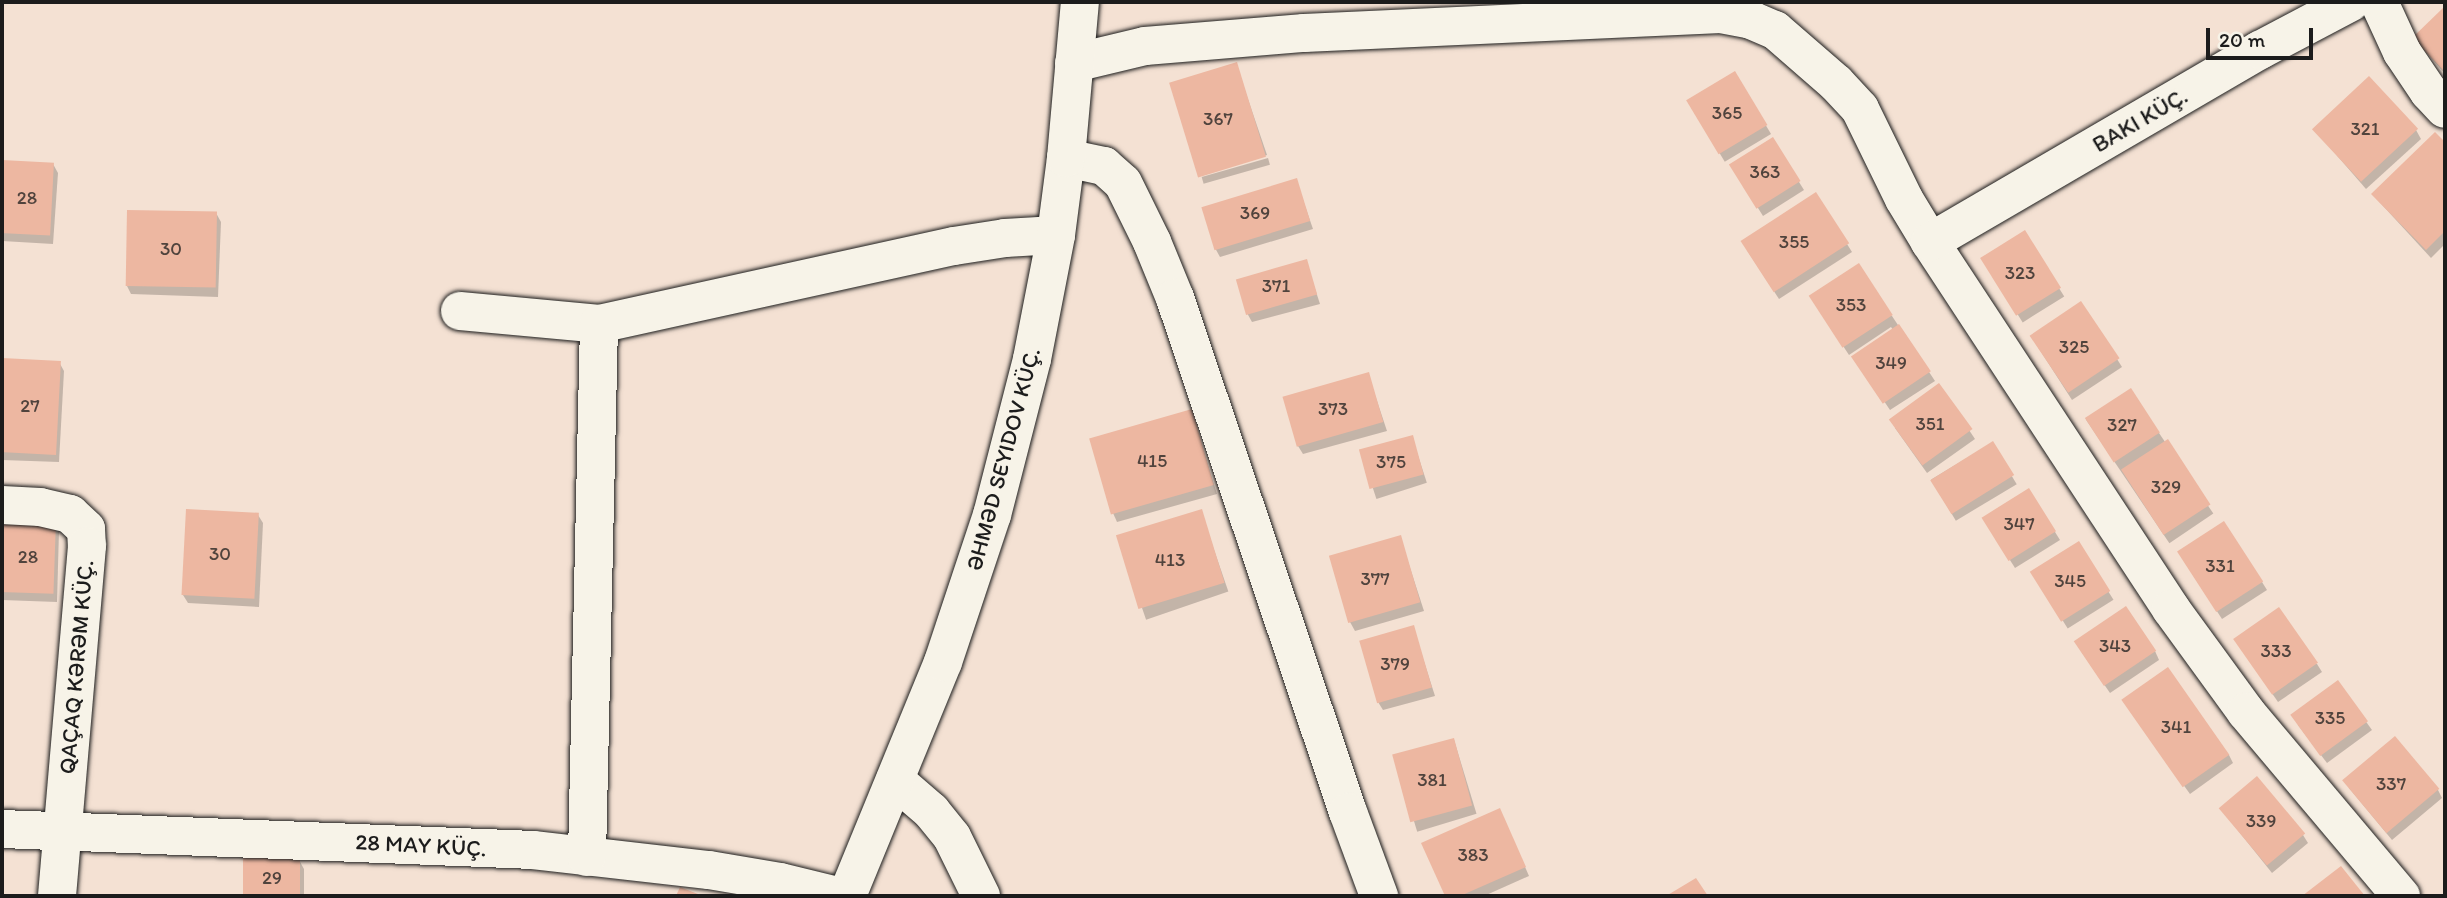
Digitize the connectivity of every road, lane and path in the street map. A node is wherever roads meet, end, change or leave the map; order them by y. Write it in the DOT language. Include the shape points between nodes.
graph roads {
  1 [pos="1080,2"];
  2 [pos="2351,2"];
  3 [pos="2379,2"];
  4 [pos="1074,63"];
  5 [pos="2445,109"];
  6 [pos="1066,158"];
  7 [pos="1056,235"];
  8 [pos="1930,242"];
  9 [pos="460,311"];
  10 [pos="599,324"];
  11 [pos="2,505"];
  12 [pos="895,780"];
  13 [pos="2,829"];
  14 [pos="62,831"];
  15 [pos="587,857"];
  16 [pos="57,896"];
  17 [pos="837,896"];
  18 [pos="847,896"];
  19 [pos="981,896"];
  20 [pos="1379,896"];
  21 [pos="2401,896"];
  1 -- 4 [label="street, ƏHMƏD SEYIDOV KÜÇ."];
  2 -- 8 [label="street"];
  3 -- 5 [label="street" via="2402,52"];
  4 -- 6 [label="street, ƏHMƏD SEYIDOV KÜÇ."];
  4 -- 8 [label="street" via="1145,46 1208,38 1721,13 1775,30 1860,109"];
  6 -- 7 [label="street, ƏHMƏD SEYIDOV KÜÇ."];
  6 -- 20 [label="street" via="1104,166 1123,183 1152,242"];
  7 -- 10 [label="street" via="954,246"];
  7 -- 12 [label="street, ƏHMƏD SEYIDOV KÜÇ." via="1032,359 992,514 943,662"];
  8 -- 21 [label="street" via="2171,609 2246,712"];
  9 -- 10 [label="street"];
  10 -- 15 [label="street"];
  11 -- 14 [label="street, QAÇAQ KƏRƏM KÜÇ." via="70,514 86,529"];
  12 -- 18 [label="street, ƏHMƏD SEYIDOV KÜÇ."];
  12 -- 19 [label="street" via="952,836"];
  13 -- 14 [label="street, 28 MAY KÜÇ."];
  14 -- 15 [label="street, 28 MAY KÜÇ." via="456,845"];
  14 -- 16 [label="street, QAÇAQ KƏRƏM KÜÇ."];
  15 -- 17 [label="street, 28 MAY KÜÇ." via="709,870"];
}
